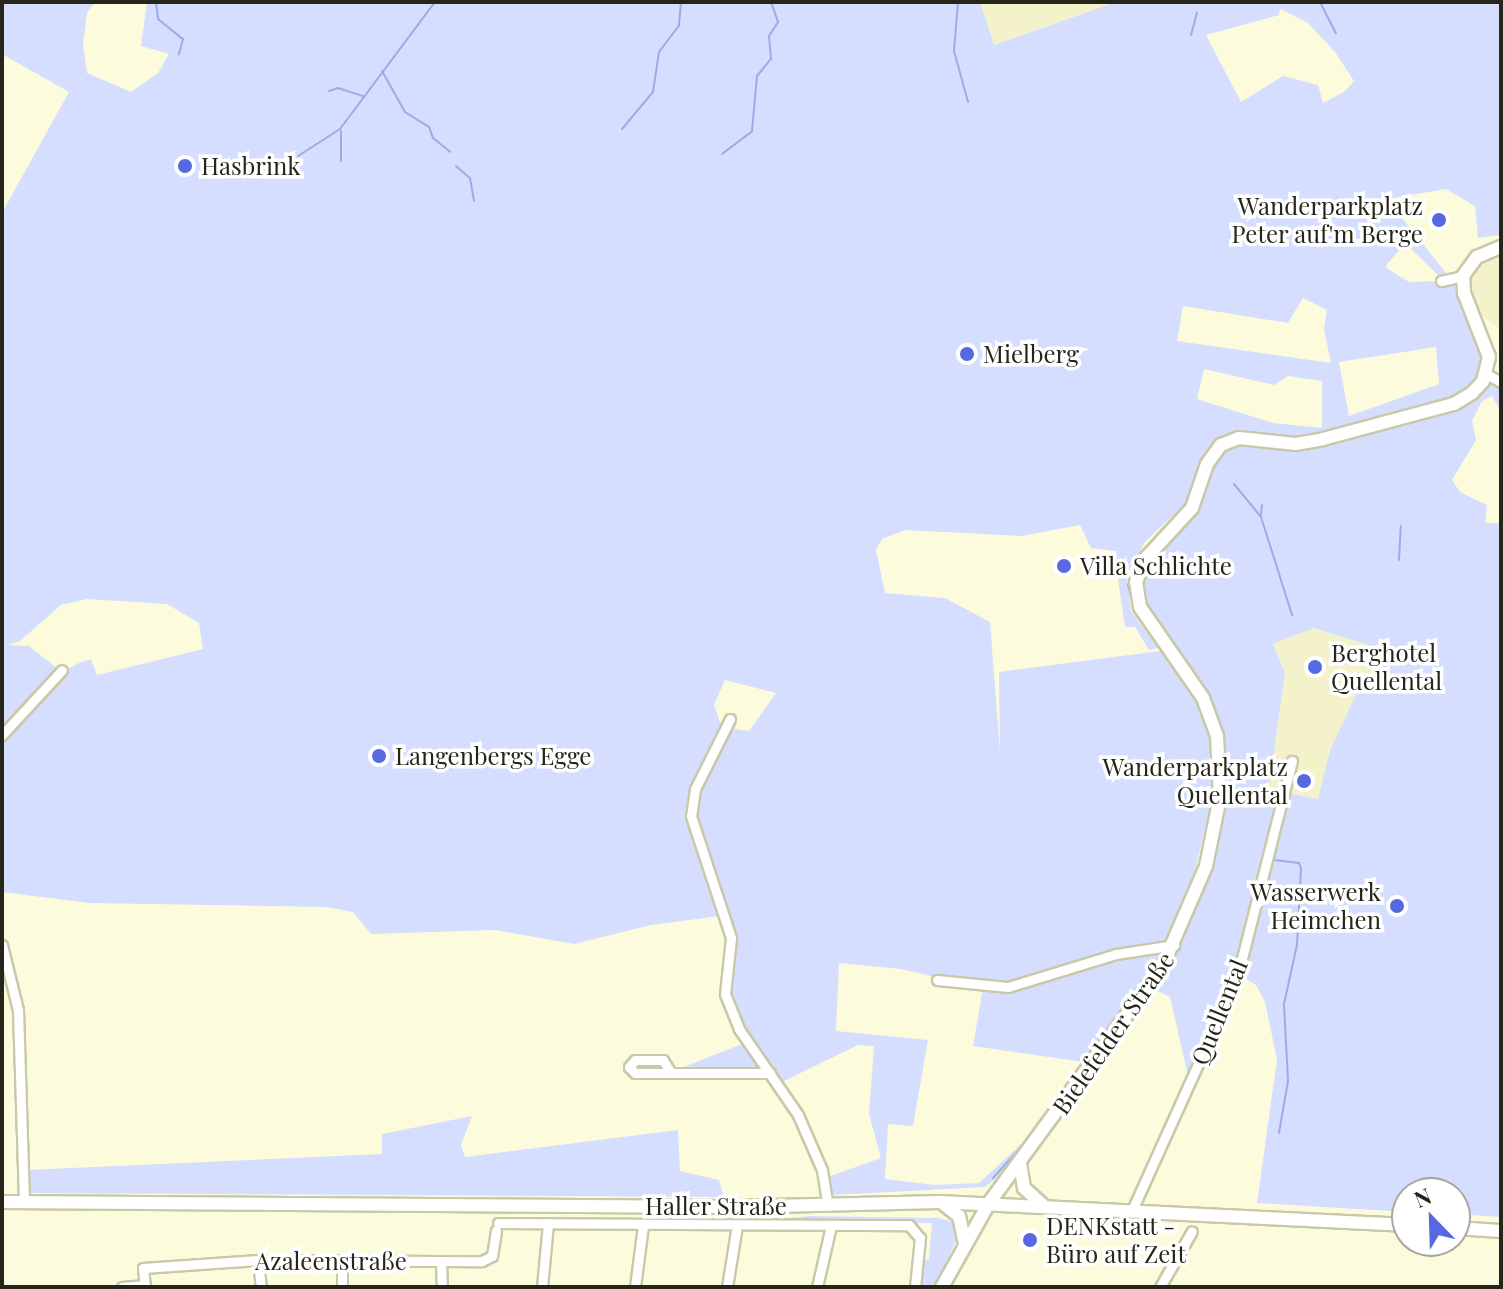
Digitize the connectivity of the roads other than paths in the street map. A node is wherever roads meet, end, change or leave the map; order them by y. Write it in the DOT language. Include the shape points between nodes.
graph roads {
  1 [pos="1501,247"];
  2 [pos="1463,276"];
  3 [pos="1441,281"];
  4 [pos="1486,374"];
  5 [pos="1501,382"];
  6 [pos="62,670"];
  7 [pos="730,719"];
  8 [pos="2,735"];
  9 [pos="1292,761"];
  10 [pos="2,945"];
  11 [pos="1174,945"];
  12 [pos="937,980"];
  13 [pos="671,1073"];
  14 [pos="770,1073"];
  15 [pos="1020,1163"];
  16 [pos="2,1202"];
  17 [pos="24,1202"];
  18 [pos="939,1202"];
  19 [pos="989,1203"];
  20 [pos="1042,1204"];
  21 [pos="828,1206"];
  22 [pos="1133,1208"];
  23 [pos="548,1223"];
  24 [pos="1391,1224"];
  25 [pos="643,1225"];
  26 [pos="737,1225"];
  27 [pos="831,1226"];
  28 [pos="1471,1229"];
  29 [pos="1192,1231"];
  30 [pos="1501,1231"];
  31 [pos="965,1244"];
  32 [pos="258,1260"];
  33 [pos="342,1260"];
  34 [pos="441,1261"];
  35 [pos="145,1286"];
  36 [pos="122,1287"];
  37 [pos="261,1287"];
  38 [pos="342,1287"];
  39 [pos="442,1287"];
  40 [pos="542,1287"];
  41 [pos="635,1287"];
  42 [pos="727,1287"];
  43 [pos="817,1287"];
  44 [pos="915,1287"];
  45 [pos="942,1287"];
  46 [pos="1160,1287"];
  1 -- 2 [label="main road" via="1477,257"];
  2 -- 3 [label="street"];
  2 -- 4 [label="main road" via="1468,304 1488,351"];
  4 -- 5 [label="street"];
  4 -- 11 [label="main road, Bielefelder Straße" via="1463,399 1403,419 1296,444 1239,438 1221,445 1207,464 1192,508 1146,558 1136,582 1140,607 1203,698 1221,755 1212,844"];
  6 -- 8 [label="street"];
  7 -- 14 [label="street" via="703,770 691,816 731,938 728,1005"];
  9 -- 22 [label="street, Quellental" via="1237,978"];
  10 -- 17 [label="street" via="18,1010"];
  11 -- 12 [label="street" via="1116,954 1008,987"];
  11 -- 15 [label="main road, Bielefelder Straße"];
  13 -- 14 [label="street"];
  14 -- 21 [label="street" via="791,1102 817,1157"];
  15 -- 19 [label="main road, Bielefelder Straße"];
  15 -- 20 [label="main road" via="1024,1188"];
  16 -- 17 [label="main road, Haller Straße"];
  17 -- 21 [label="main road, Haller Straße"];
  18 -- 19 [label="main road, Haller Straße"];
  18 -- 21 [label="main road, Haller Straße"];
  18 -- 31 [label="main road" via="959,1216"];
  19 -- 20 [label="main road, Haller Straße"];
  19 -- 31 [label="main road, Bielefelder Straße"];
  20 -- 22 [label="main road, Haller Straße"];
  22 -- 24 [label="main road, Haller Straße"];
  23 -- 25 [label="street"];
  23 -- 34 [label="street, Azaleenstraße" via="497,1227 488,1259"];
  23 -- 40 [label="street"];
  25 -- 26 [label="street"];
  25 -- 41 [label="street"];
  26 -- 27 [label="street"];
  26 -- 42 [label="street"];
  27 -- 43 [label="street"];
  27 -- 44 [label="street" via="914,1227 920,1238"];
  28 -- 30 [label="main road"];
  29 -- 46 [label="street"];
  31 -- 45 [label="main road, Bielefelder Straße"];
  32 -- 33 [label="street, Azaleenstraße"];
  32 -- 35 [label="street, Azaleenstraße" via="143,1268"];
  32 -- 37 [label="street"];
  33 -- 34 [label="street, Azaleenstraße"];
  33 -- 38 [label="street"];
  34 -- 39 [label="street"];
  35 -- 36 [label="street"];
}
